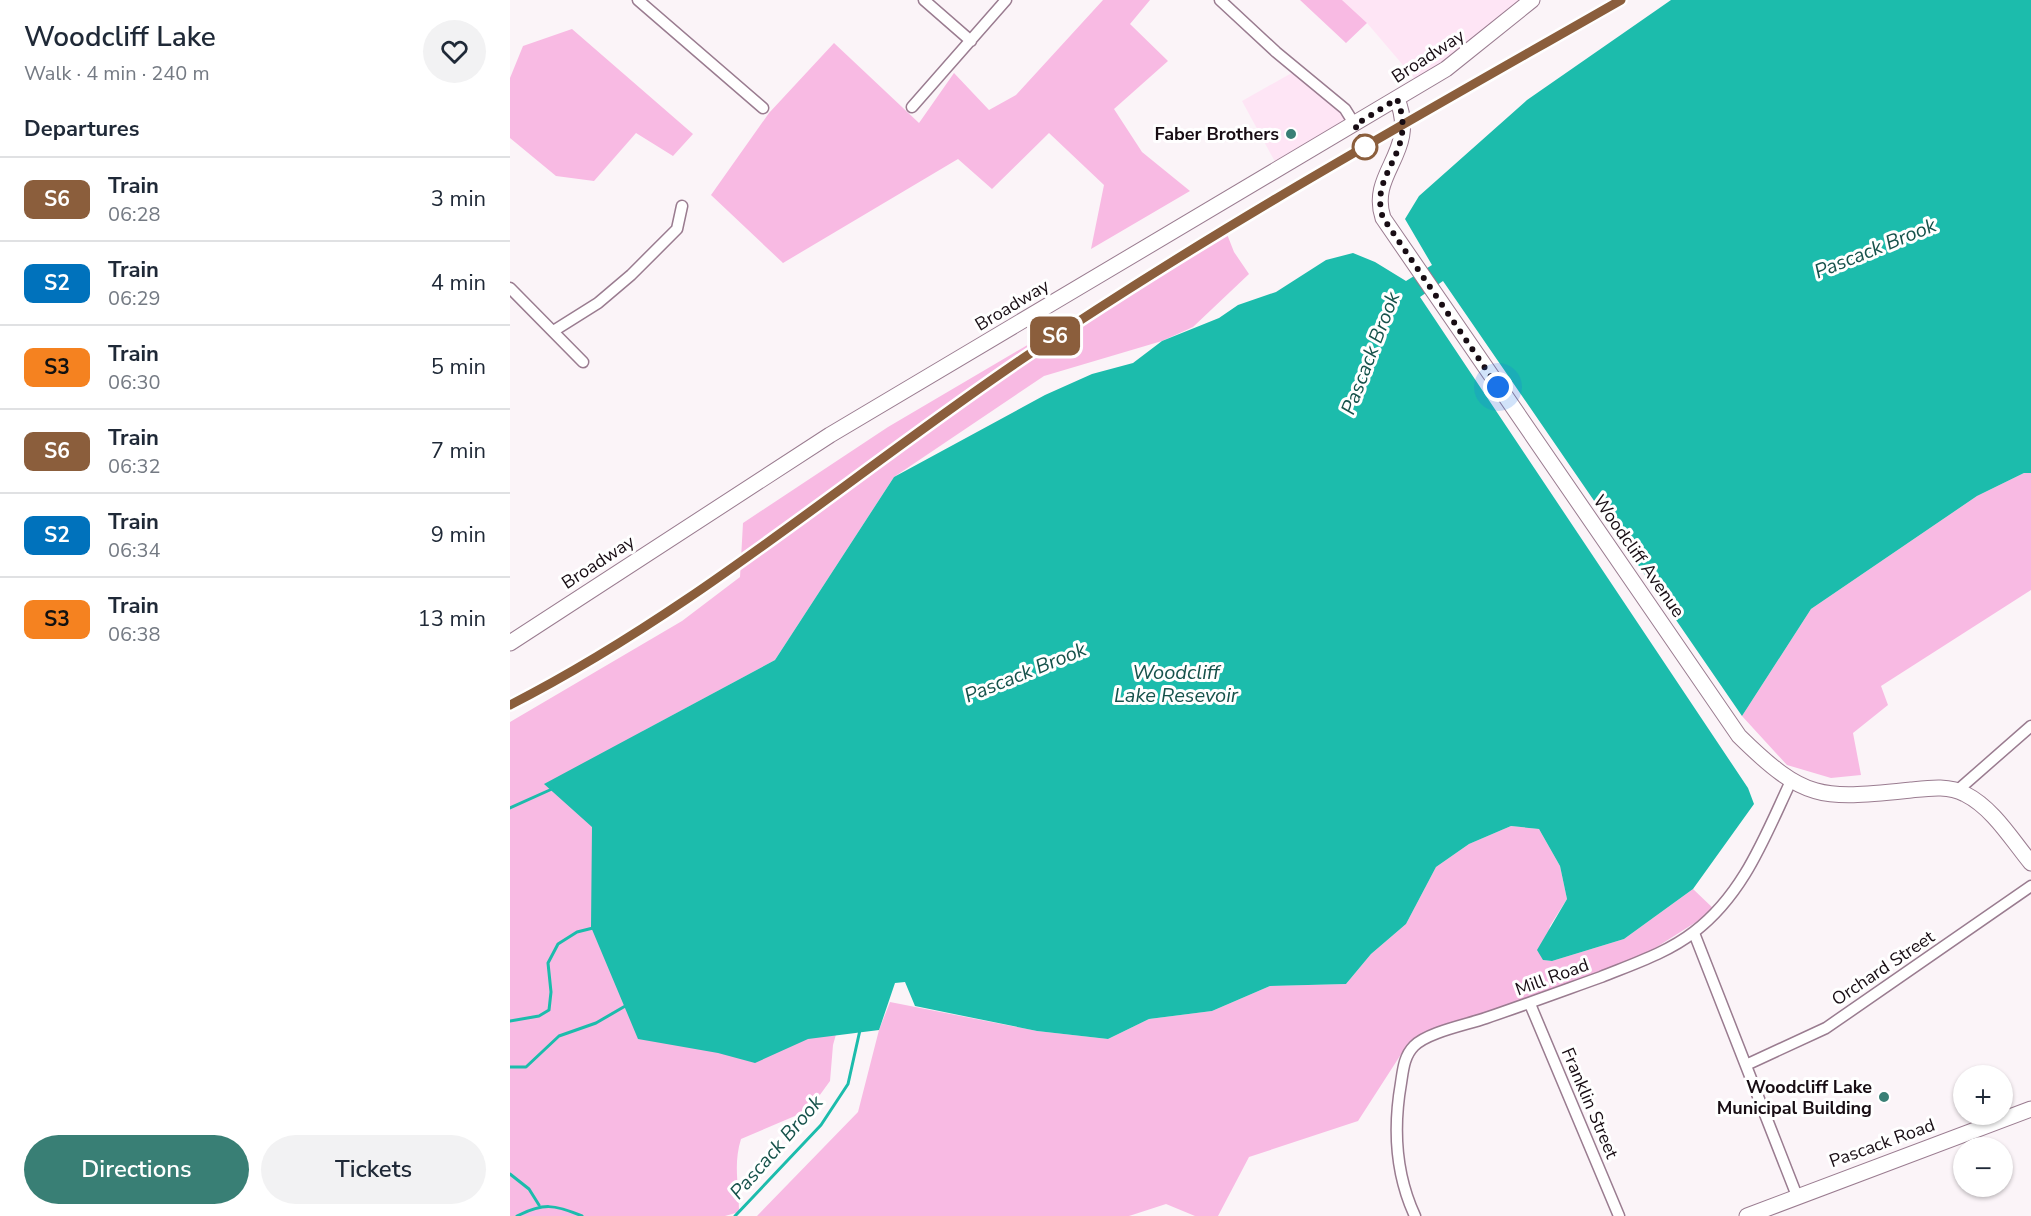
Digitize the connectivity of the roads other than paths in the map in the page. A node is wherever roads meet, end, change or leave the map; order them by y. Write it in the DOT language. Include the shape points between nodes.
graph roads {
  1 [pos="638,0"];
  2 [pos="924,0"];
  3 [pos="1006,0"];
  4 [pos="1220,0"];
  5 [pos="1532,0"];
  6 [pos="971,41"];
  7 [pos="1397,99"];
  8 [pos="912,107"];
  9 [pos="763,108"];
  10 [pos="1355,125"];
  11 [pos="682,206"];
  12 [pos="510,288"];
  13 [pos="555,330"];
  14 [pos="583,362"];
  15 [pos="510,643"];
  16 [pos="2031,726"];
  17 [pos="1791,781"];
  18 [pos="1958,790"];
  19 [pos="2031,863"];
  20 [pos="2031,886"];
  21 [pos="1694,933"];
  22 [pos="1530,1004"];
  23 [pos="1746,1065"];
  24 [pos="2031,1109"];
  25 [pos="1797,1196"];
  26 [pos="1415,1216"];
  27 [pos="1619,1216"];
  28 [pos="1747,1216"];
  1 -- 9 [label="street"];
  2 -- 6 [label="street"];
  3 -- 6 [label="street"];
  4 -- 10 [label="street" via="1345,109"];
  5 -- 7 [label="street, Broadway" via="1477,47"];
  6 -- 8 [label="street"];
  7 -- 10 [label="street, Broadway"];
  7 -- 17 [label="street, Woodcliff Avenue" via="1403,135 1379,201 1383,218 1739,736"];
  10 -- 15 [label="street, Broadway" via="830,435"];
  11 -- 13 [label="street" via="677,229 631,275 598,303"];
  12 -- 13 [label="street"];
  13 -- 14 [label="street"];
  16 -- 18 [label="street"];
  17 -- 18 [label="street, Woodcliff Avenue" via="1837,796 1937,788"];
  17 -- 21 [label="street, Mill Road" via="1743,879"];
  18 -- 19 [label="street" via="1979,803"];
  20 -- 23 [label="street, Orchard Street" via="1826,1028"];
  21 -- 22 [label="street, Mill Road" via="1650,958"];
  21 -- 23 [label="street"];
  22 -- 26 [label="street, Mill Road" via="1424,1039 1408,1052 1396,1109 1395,1135 1403,1185"];
  22 -- 27 [label="street, Franklin Street"];
  23 -- 25 [label="street"];
  24 -- 25 [label="street, Pascack Road"];
  25 -- 28 [label="street, Pascack Road"];
}
